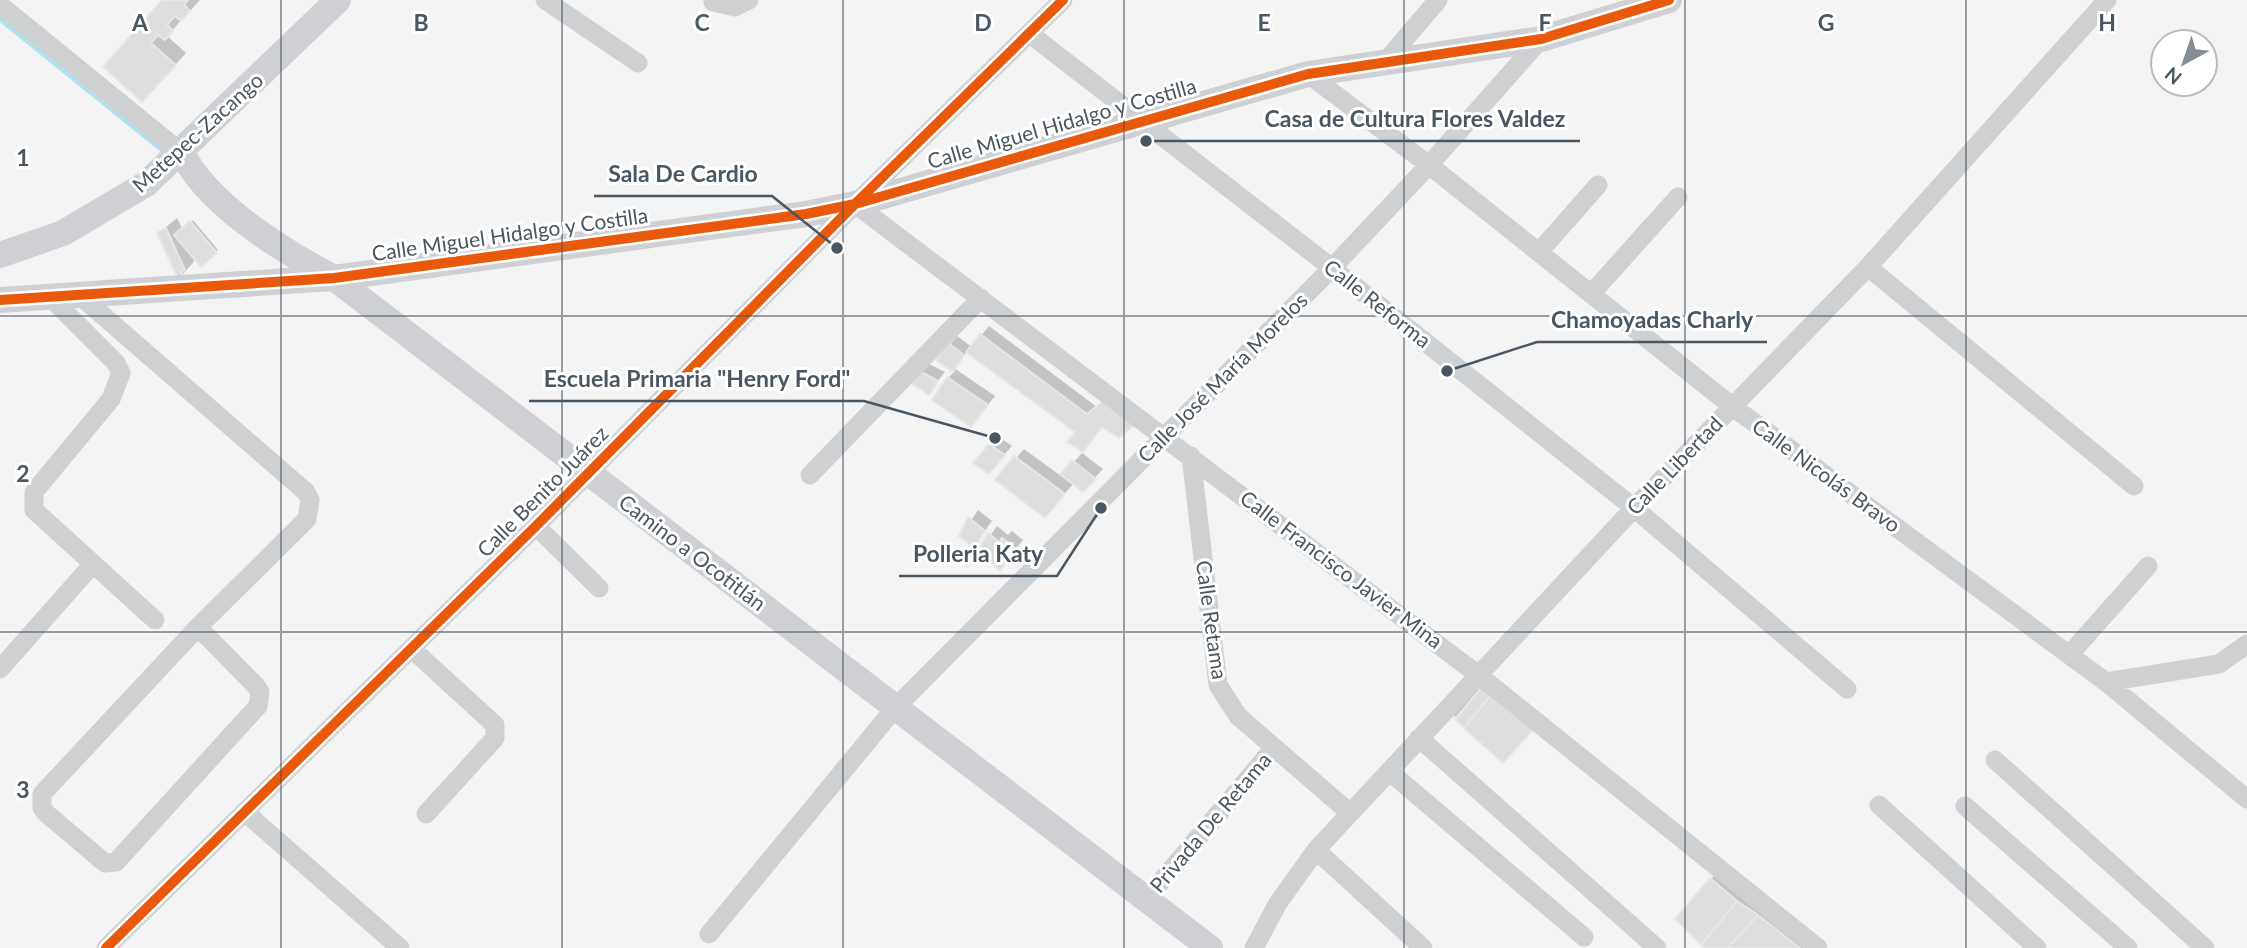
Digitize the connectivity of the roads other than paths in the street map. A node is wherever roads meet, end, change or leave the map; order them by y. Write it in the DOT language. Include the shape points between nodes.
graph roads {
  1 [pos="338,0"];
  2 [pos="545,0"];
  3 [pos="749,0"];
  4 [pos="1063,0"];
  5 [pos="1438,0"];
  6 [pos="1669,0"];
  7 [pos="2107,0"];
  8 [pos="713,2"];
  9 [pos="0,5"];
  10 [pos="1030,34"];
  11 [pos="1541,39"];
  12 [pos="1385,62"];
  13 [pos="638,63"];
  14 [pos="1308,74"];
  15 [pos="1142,120"];
  16 [pos="182,153"];
  17 [pos="1429,165"];
  18 [pos="1598,185"];
  19 [pos="1678,197"];
  20 [pos="855,204"];
  21 [pos="1539,253"];
  22 [pos="0,255"];
  23 [pos="1868,267"];
  24 [pos="1332,268"];
  25 [pos="334,278"];
  26 [pos="77,293"];
  27 [pos="1591,294"];
  28 [pos="48,295"];
  29 [pos="981,298"];
  30 [pos="0,300"];
  31 [pos="1733,407"];
  32 [pos="1164,438"];
  33 [pos="1191,456"];
  34 [pos="588,474"];
  35 [pos="810,475"];
  36 [pos="2134,486"];
  37 [pos="1634,508"];
  38 [pos="536,526"];
  39 [pos="92,565"];
  40 [pos="2148,566"];
  41 [pos="598,589"];
  42 [pos="155,620"];
  43 [pos="198,627"];
  44 [pos="2247,644"];
  45 [pos="412,649"];
  46 [pos="2068,655"];
  47 [pos="0,668"];
  48 [pos="1477,674"];
  49 [pos="2106,682"];
  50 [pos="1847,689"];
  51 [pos="895,708"];
  52 [pos="1419,738"];
  53 [pos="1274,748"];
  54 [pos="1995,760"];
  55 [pos="1390,772"];
  56 [pos="2247,799"];
  57 [pos="1880,805"];
  58 [pos="1965,806"];
  59 [pos="246,813"];
  60 [pos="1350,813"];
  61 [pos="426,814"];
  62 [pos="1316,850"];
  63 [pos="1147,898"];
  64 [pos="1179,923"];
  65 [pos="709,934"];
  66 [pos="1584,937"];
  67 [pos="1256,946"];
  68 [pos="106,948"];
  69 [pos="400,948"];
  70 [pos="1193,948"];
  71 [pos="1210,948"];
  72 [pos="1423,948"];
  73 [pos="1657,948"];
  74 [pos="1818,948"];
  75 [pos="2037,948"];
  76 [pos="2128,948"];
  77 [pos="2205,948"];
  1 -- 16 [label="main road, Metepec-Zacango"];
  2 -- 13 [label="street"];
  3 -- 8 [label="street" via="735,7"];
  4 -- 10 [label="street, Calle Benito Juárez"];
  5 -- 12 [label="street"];
  6 -- 11 [label="main road, Calle Miguel Hidalgo y Costilla"];
  7 -- 23 [label="street, Calle Libertad"];
  9 -- 16 [label="street"];
  10 -- 15 [label="street, Calle Reforma"];
  10 -- 20 [label="street, Calle Benito Juárez"];
  11 -- 12 [label="main road, Calle Miguel Hidalgo y Costilla"];
  11 -- 17 [label="street, Calle José María Morelos"];
  12 -- 14 [label="main road, Calle Miguel Hidalgo y Costilla"];
  14 -- 15 [label="main road, Calle Miguel Hidalgo y Costilla"];
  14 -- 17 [label="street, Calle Nicolás Bravo"];
  15 -- 20 [label="main road, Calle Miguel Hidalgo y Costilla"];
  15 -- 24 [label="street, Calle Reforma"];
  16 -- 22 [label="main road, Metepec-Zacango" via="103,212 63,233"];
  16 -- 25 [label="main road, Camino a Ocotitlán" via="202,184 253,227 291,256"];
  17 -- 21 [label="street, Calle Nicolás Bravo"];
  17 -- 24 [label="street, Calle José María Morelos"];
  18 -- 21 [label="street"];
  19 -- 27 [label="street"];
  20 -- 25 [label="main road, Calle Miguel Hidalgo y Costilla"];
  20 -- 29 [label="street, Calle Francisco Javier Mina"];
  20 -- 34 [label="street, Calle Benito Juárez"];
  21 -- 27 [label="street, Calle Nicolás Bravo"];
  23 -- 31 [label="street, Calle Libertad"];
  23 -- 36 [label="street"];
  24 -- 32 [label="street, Calle José María Morelos"];
  24 -- 37 [label="street, Calle Reforma"];
  25 -- 26 [label="main road, Calle Miguel Hidalgo y Costilla"];
  25 -- 34 [label="main road, Camino a Ocotitlán"];
  26 -- 28 [label="main road, Calle Miguel Hidalgo y Costilla"];
  26 -- 43 [label="street" via="310,500 307,519"];
  27 -- 31 [label="street, Calle Nicolás Bravo"];
  28 -- 30 [label="main road, Calle Miguel Hidalgo y Costilla"];
  28 -- 39 [label="street" via="120,368 111,400 34,492 34,510 39,517"];
  29 -- 32 [label="street, Calle Francisco Javier Mina"];
  29 -- 35 [label="street"];
  31 -- 37 [label="street, Calle Libertad"];
  31 -- 46 [label="street, Calle Nicolás Bravo"];
  32 -- 33 [label="street, Calle Francisco Javier Mina"];
  32 -- 51 [label="street, Calle José María Morelos"];
  33 -- 48 [label="street, Calle Francisco Javier Mina"];
  33 -- 53 [label="street, Calle Retama" via="1218,685 1238,716"];
  34 -- 38 [label="street, Calle Benito Juárez"];
  34 -- 51 [label="main road, Camino a Ocotitlán"];
  37 -- 48 [label="street, Calle Libertad"];
  37 -- 50 [label="street, Calle Reforma"];
  38 -- 41 [label="street"];
  38 -- 45 [label="street, Calle Benito Juárez"];
  39 -- 42 [label="street"];
  39 -- 47 [label="street"];
  40 -- 46 [label="street"];
  43 -- 43 [label="street" via="256,685 258,706 116,862 106,863 47,814 42,794"];
  44 -- 49 [label="street" via="2219,664"];
  45 -- 59 [label="street, Calle Benito Juárez"];
  45 -- 61 [label="street" via="495,725 495,738"];
  46 -- 49 [label="street, Calle Nicolás Bravo"];
  48 -- 52 [label="street, Calle Libertad"];
  48 -- 74 [label="street, Calle Francisco Javier Mina"];
  49 -- 56 [label="street, Calle Nicolás Bravo"];
  51 -- 63 [label="main road, Camino a Ocotitlán"];
  51 -- 65 [label="street, Calle José María Morelos"];
  52 -- 55 [label="street, Calle Libertad"];
  52 -- 73 [label="street"];
  53 -- 60 [label="street, Calle Retama"];
  53 -- 63 [label="street, Privada De Retama"];
  54 -- 77 [label="street"];
  55 -- 60 [label="street, Calle Libertad"];
  55 -- 66 [label="street"];
  57 -- 75 [label="street"];
  58 -- 76 [label="street"];
  59 -- 68 [label="street, Calle Benito Juárez"];
  59 -- 69 [label="street"];
  60 -- 62 [label="street, Calle Libertad"];
  62 -- 67 [label="street, Calle Libertad" via="1278,903"];
  62 -- 72 [label="street"];
  63 -- 64 [label="main road, Camino a Ocotitlán"];
  64 -- 70 [label="main road"];
  64 -- 71 [label="main road, Camino a Ocotitlán"];
}
